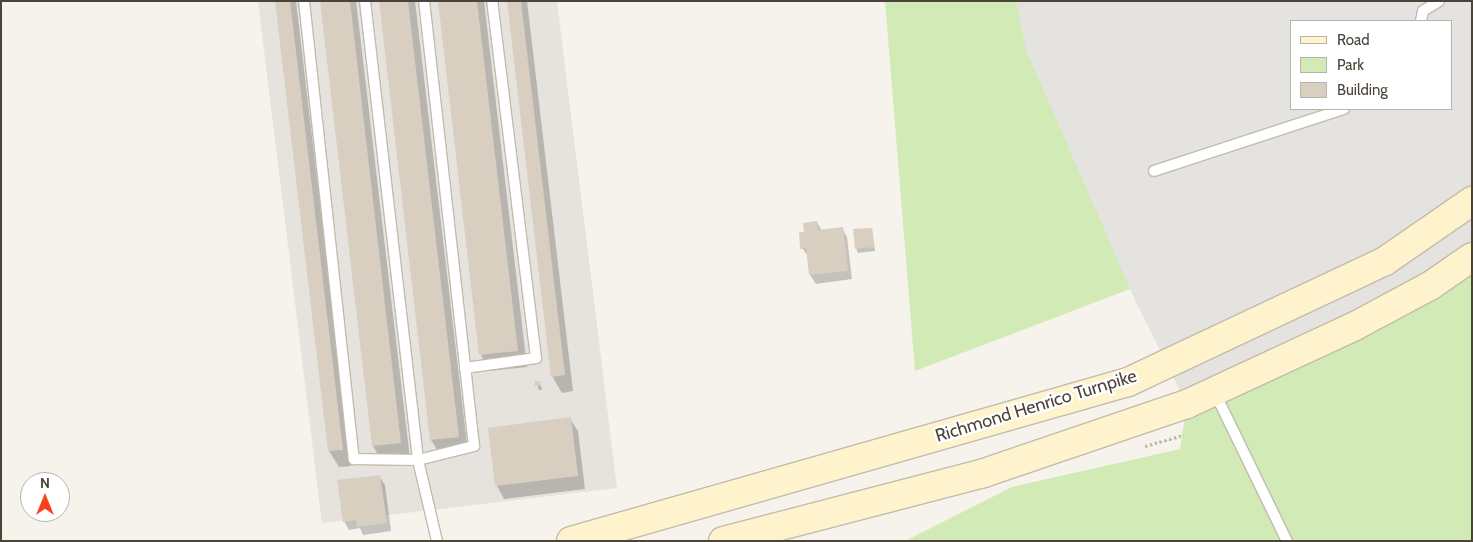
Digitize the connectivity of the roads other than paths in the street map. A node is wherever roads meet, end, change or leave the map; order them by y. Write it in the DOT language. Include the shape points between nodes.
graph roads {
  1 [pos="304,1"];
  2 [pos="365,1"];
  3 [pos="424,1"];
  4 [pos="492,1"];
  5 [pos="1439,1"];
  6 [pos="1421,20"];
  7 [pos="1341,110"];
  8 [pos="1154,171"];
  9 [pos="1472,201"];
  10 [pos="1472,257"];
  11 [pos="465,368"];
  12 [pos="1214,390"];
  13 [pos="418,460"];
  14 [pos="437,541"];
  15 [pos="571,541"];
  16 [pos="723,541"];
  17 [pos="1287,541"];
  1 -- 13 [label="lane" via="354,459"];
  2 -- 13 [label="lane"];
  3 -- 11 [label="lane"];
  4 -- 11 [label="lane" via="536,358"];
  5 -- 6 [label="lane" via="1423,11"];
  7 -- 8 [label="lane"];
  9 -- 15 [label="main road, Richmond Henrico Turnpike" via="1385,261 1128,382"];
  10 -- 12 [label="main road" via="1430,286 1355,326"];
  11 -- 13 [label="lane" via="474,446"];
  12 -- 16 [label="main road" via="1187,404 984,473"];
  12 -- 17 [label="lane"];
  13 -- 14 [label="lane"];
}
